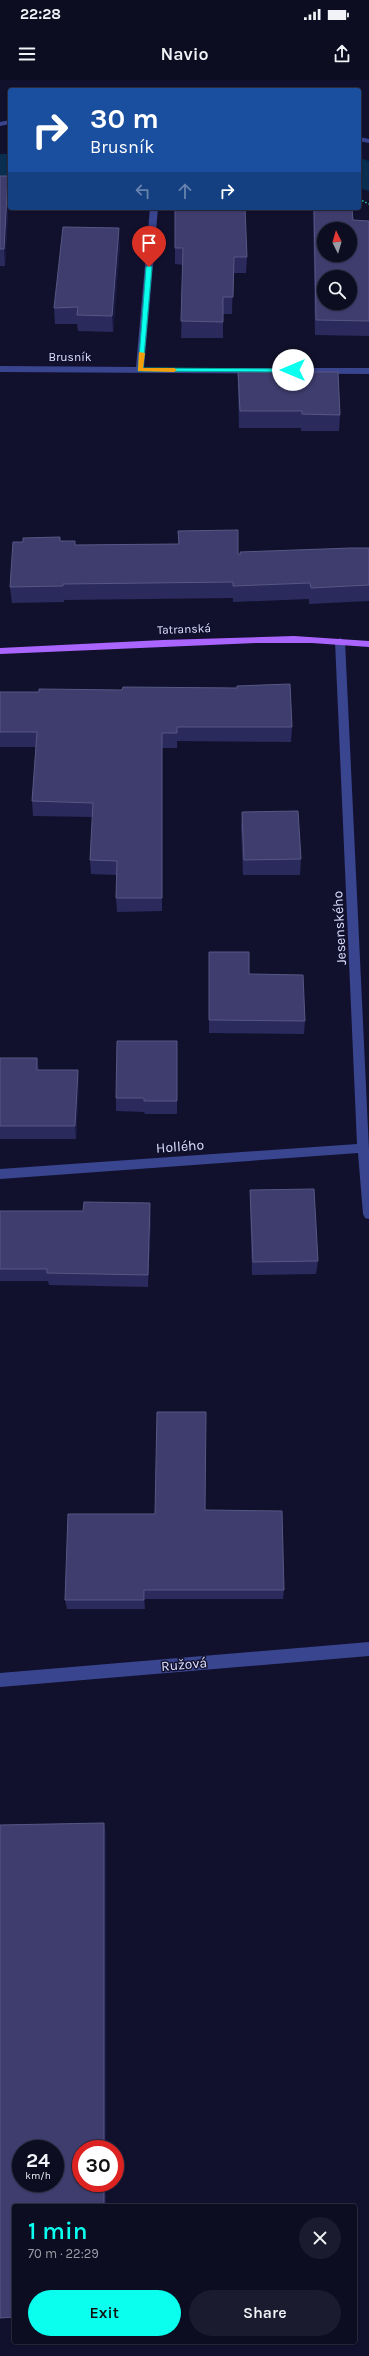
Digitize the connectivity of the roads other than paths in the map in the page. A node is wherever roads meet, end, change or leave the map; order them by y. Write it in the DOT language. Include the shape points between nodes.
graph roads {
  1 [pos="154,210"];
  2 [pos="0,369"];
  3 [pos="140,370"];
  4 [pos="369,371"];
  5 [pos="340,641"];
  6 [pos="369,644"];
  7 [pos="0,651"];
  8 [pos="363,1148"];
  9 [pos="0,1174"];
  10 [pos="369,1214"];
  11 [pos="369,1649"];
  12 [pos="0,1680"];
  1 -- 3 [label="street"];
  2 -- 3 [label="street, Brusník"];
  3 -- 4 [label="street, Brusník"];
  5 -- 6 [label="main road, Tatranská"];
  5 -- 7 [label="main road, Tatranská" via="283,639 161,642"];
  5 -- 8 [label="street, Jesenského"];
  8 -- 9 [label="street, Hollého"];
  8 -- 10 [label="street, Jesenského"];
  11 -- 12 [label="street, Ružová"];
}
